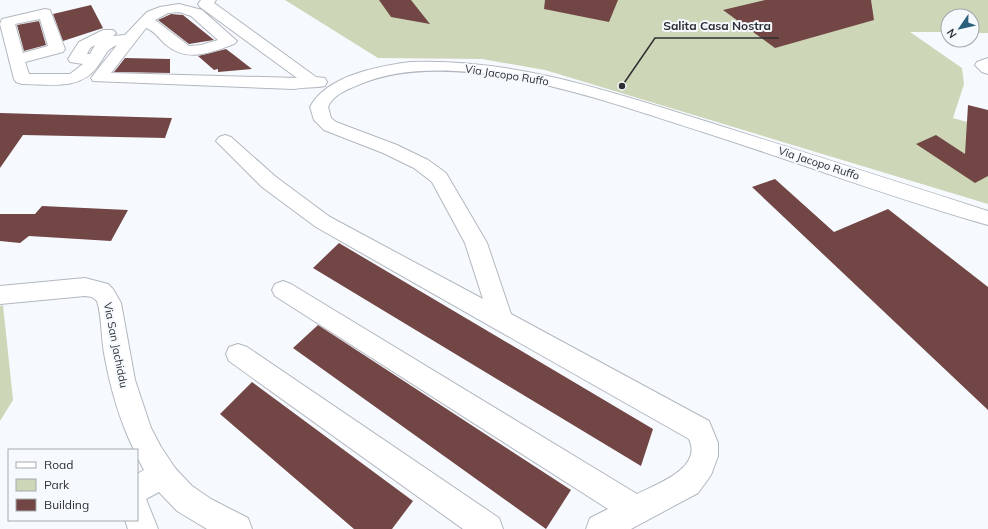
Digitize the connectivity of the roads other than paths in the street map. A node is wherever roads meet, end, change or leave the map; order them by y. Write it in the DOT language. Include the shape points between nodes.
graph roads {
  1 [pos="167,0"];
  2 [pos="207,2"];
  3 [pos="142,24"];
  4 [pos="108,33"];
  5 [pos="130,40"];
  6 [pos="17,59"];
  7 [pos="95,59"];
  8 [pos="988,63"];
  9 [pos="988,69"];
  10 [pos="375,73"];
  11 [pos="311,81"];
  12 [pos="225,141"];
  13 [pos="988,218"];
  14 [pos="283,290"];
  15 [pos="0,295"];
  16 [pos="501,320"];
  17 [pos="238,354"];
  18 [pos="164,475"];
  19 [pos="138,488"];
  20 [pos="636,510"];
  21 [pos="138,513"];
  22 [pos="143,529"];
  23 [pos="237,529"];
  24 [pos="488,529"];
  25 [pos="601,529"];
  1 -- 2 [label="street" via="191,4"];
  2 -- 11 [label="street"];
  3 -- 3 [label="street" via="148,16 167,9 193,11 229,41 203,50 185,51 179,49 152,24"];
  3 -- 5 [label="street"];
  4 -- 7 [label="street" via="84,44 76,59"];
  5 -- 7 [label="street" via="116,40 103,45"];
  5 -- 11 [label="street" via="99,78 294,84"];
  6 -- 7 [label="street" via="22,79 66,81 80,77"];
  8 -- 9 [label="street" via="984,65"];
  10 -- 11 [label="street" via="350,74 319,82"];
  10 -- 13 [label="street, Via Jacopo Ruffo" via="407,67 450,67 507,73 569,86 633,103"];
  10 -- 16 [label="street, Via Jacopo Ruffo" via="338,88 323,99 319,107 323,120 340,131 390,148 422,164 439,178 476,243"];
  12 -- 16 [label="street" via="269,182 323,222"];
  14 -- 20 [label="street"];
  15 -- 18 [label="street, Via San Jachiddu" via="85,287 99,288 105,294 109,302 118,364 126,397 143,440"];
  16 -- 20 [label="street" via="699,430 705,445 703,460 697,472 688,483"];
  17 -- 24 [label="street"];
  18 -- 19 [label="street"];
  18 -- 23 [label="street, Via San Jachiddu" via="169,484 183,497"];
  20 -- 25 [label="street"];
  21 -- 22 [label="street"];
}
